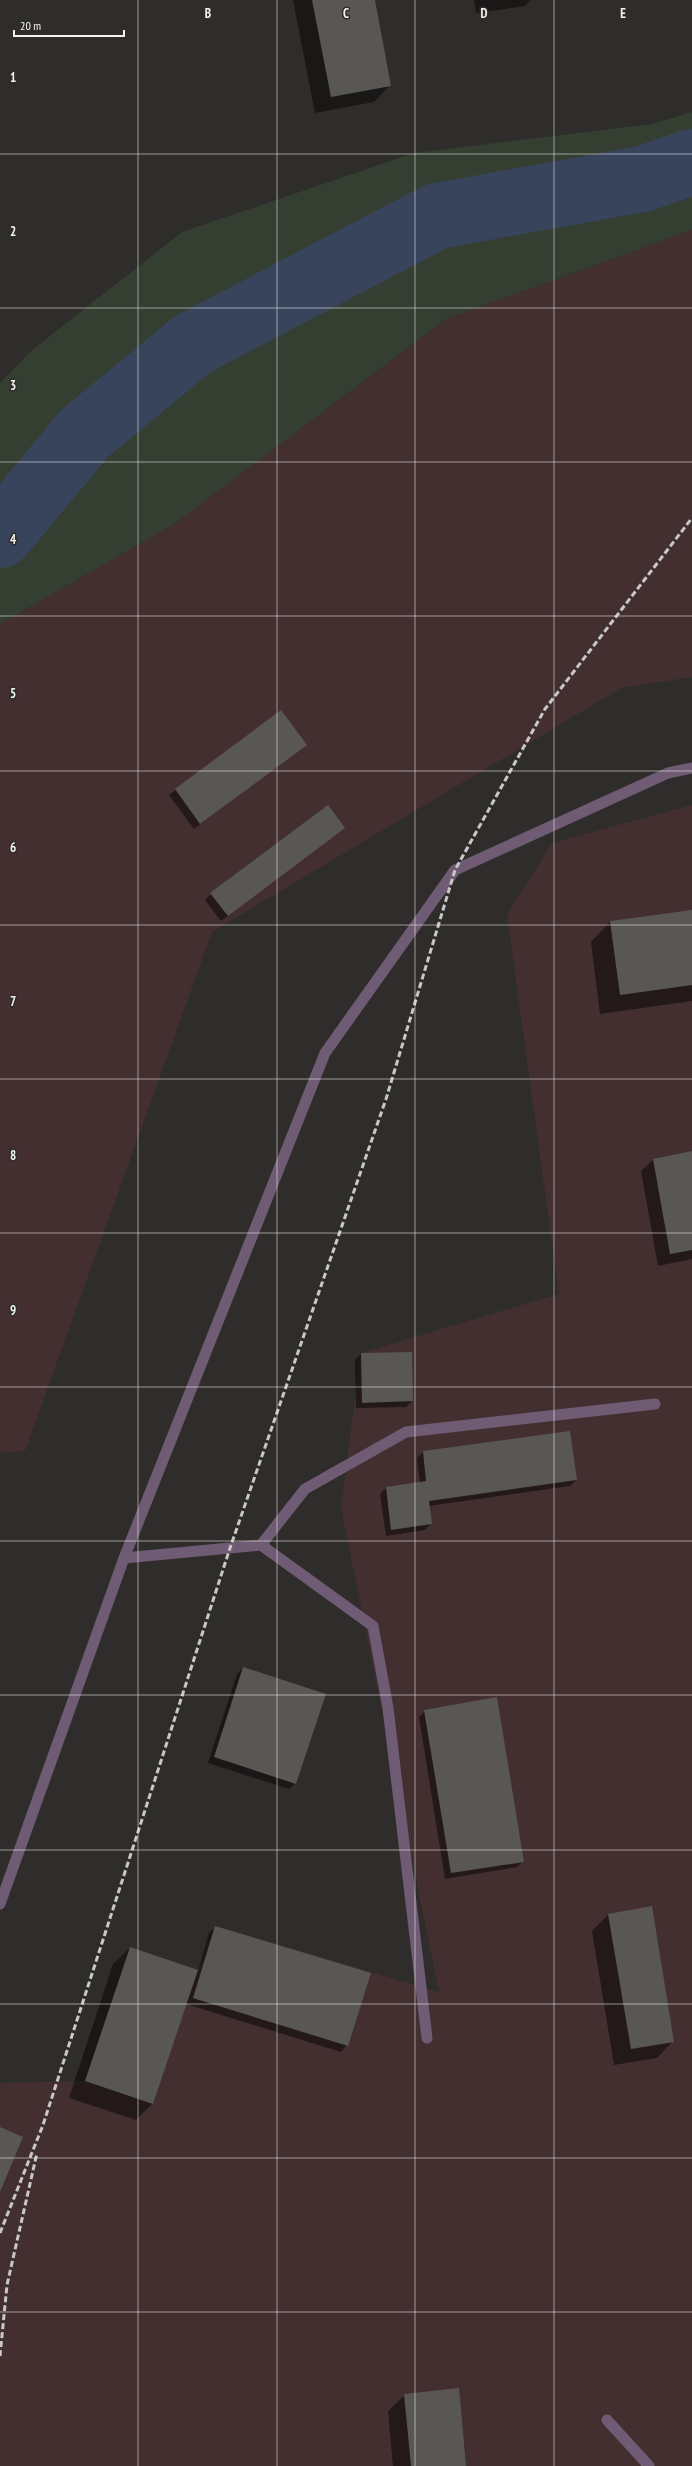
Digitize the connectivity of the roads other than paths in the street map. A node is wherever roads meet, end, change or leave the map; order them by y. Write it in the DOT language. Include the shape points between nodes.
graph roads {
  1 [pos="692,768"];
  2 [pos="655,1404"];
  3 [pos="261,1545"];
  4 [pos="124,1558"];
  5 [pos="0,1904"];
  6 [pos="427,2038"];
  7 [pos="607,2420"];
  8 [pos="649,2466"];
  1 -- 4 [label="street" via="668,773 455,870 325,1053"];
  2 -- 3 [label="street" via="406,1432 305,1489"];
  3 -- 4 [label="street"];
  3 -- 6 [label="street" via="373,1626 388,1708"];
  4 -- 5 [label="street"];
  7 -- 8 [label="street"];
}
